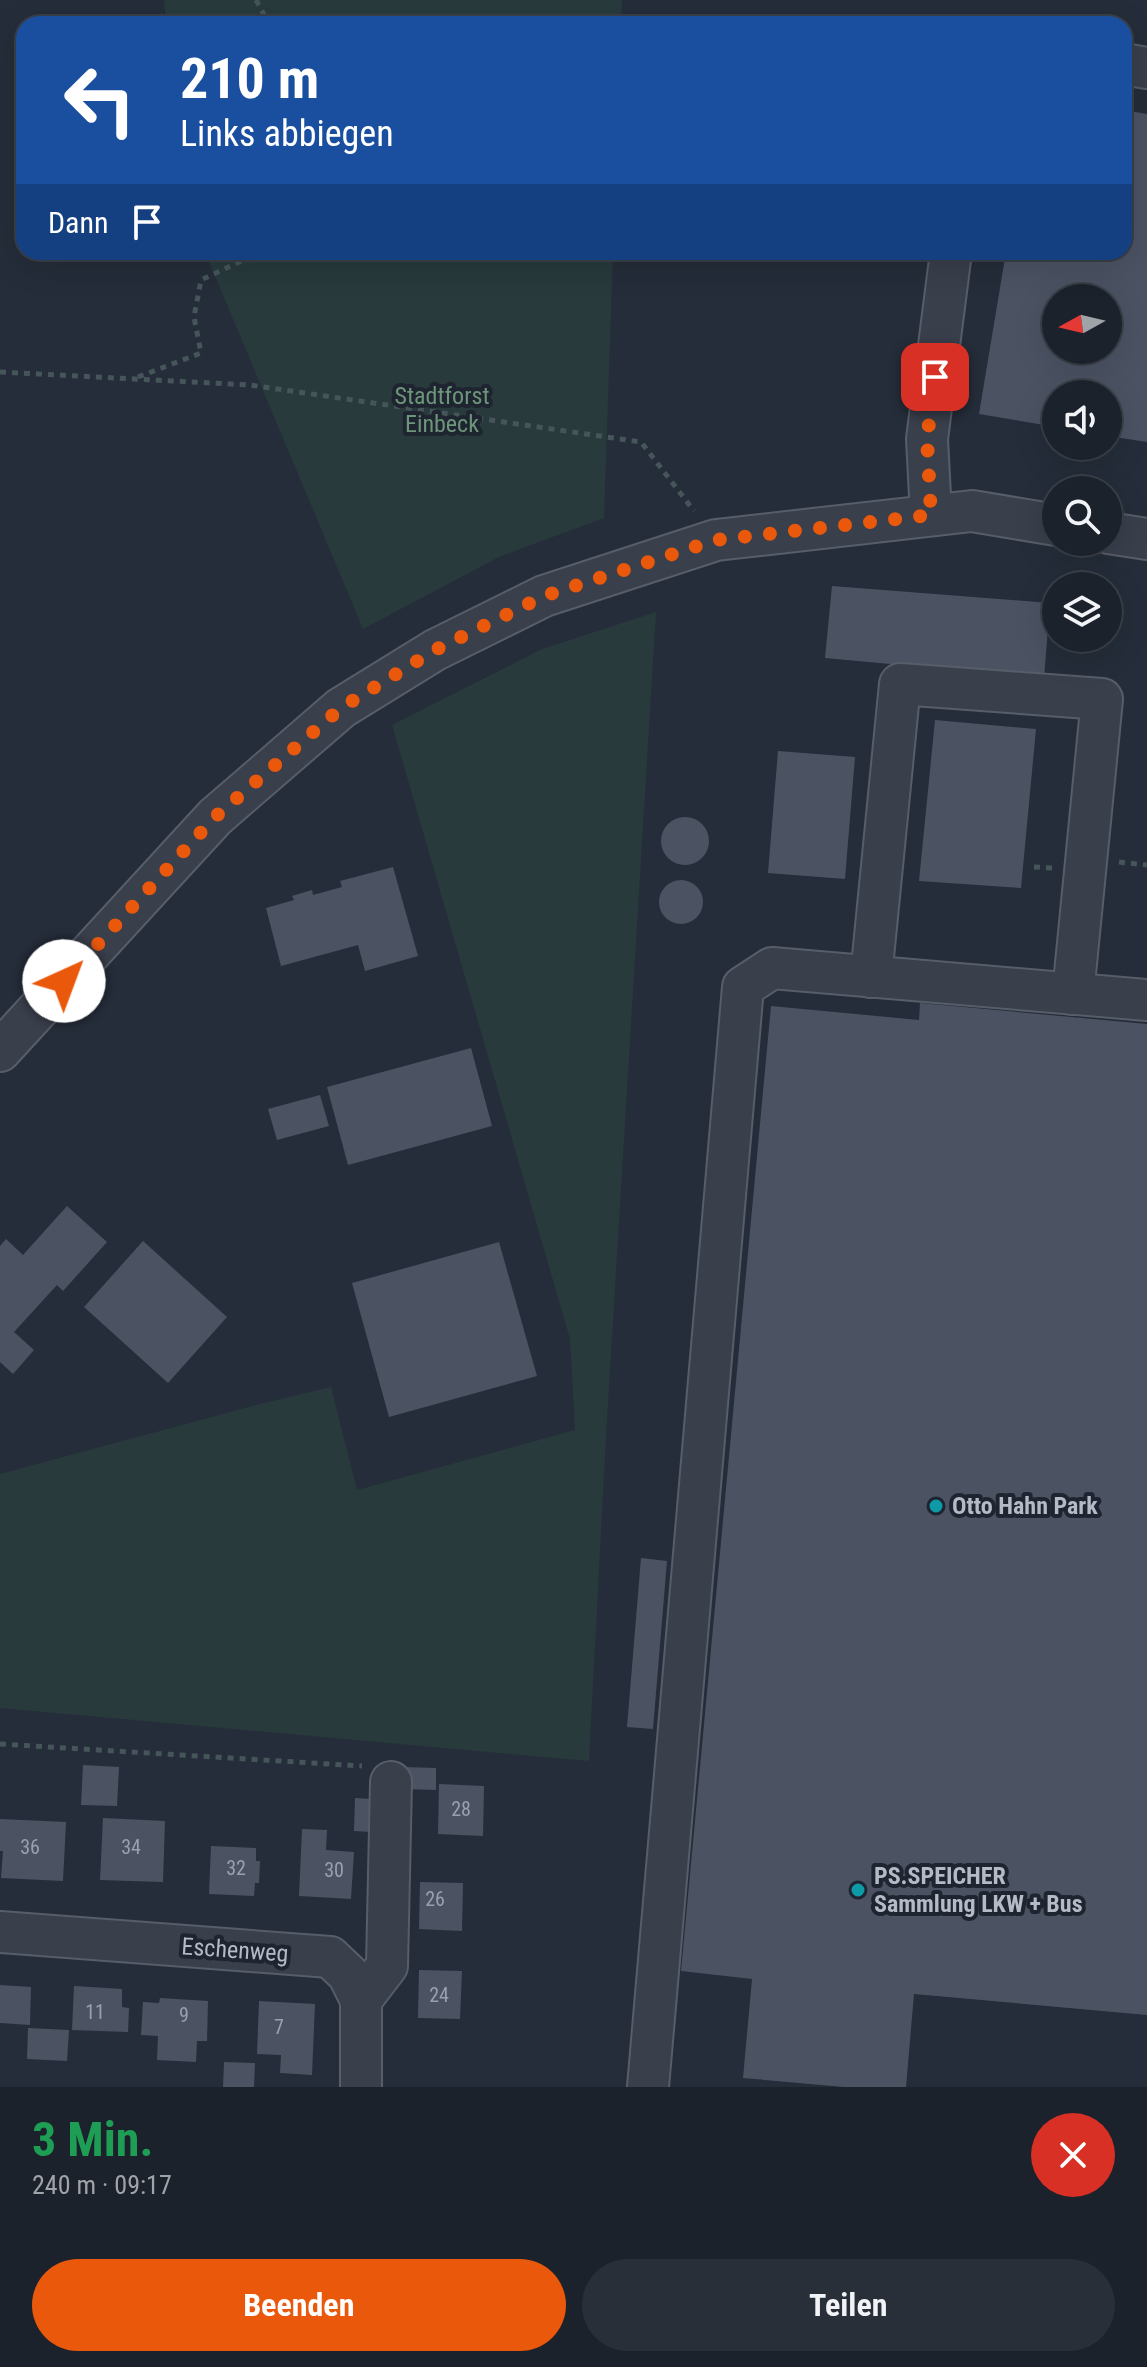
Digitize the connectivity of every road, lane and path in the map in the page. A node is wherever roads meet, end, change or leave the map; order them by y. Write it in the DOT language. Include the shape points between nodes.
graph roads {
  1 [pos="248,260"];
  2 [pos="950,260"];
  3 [pos="0,372"];
  4 [pos="133,379"];
  5 [pos="931,515"];
  6 [pos="1042,523"];
  7 [pos="1122,535"];
  8 [pos="1147,539"];
  9 [pos="716,540"];
  10 [pos="853,986"];
  11 [pos="1073,994"];
  12 [pos="1147,1000"];
  13 [pos="0,1051"];
  14 [pos="0,1744"];
  15 [pos="391,1782"];
  16 [pos="0,1932"];
  17 [pos="361,2000"];
  18 [pos="361,2087"];
  19 [pos="648,2087"];
  1 -- 4 [label="path" via="201,280 194,317 201,353"];
  2 -- 5 [label="street" via="927,439"];
  3 -- 4 [label="path"];
  4 -- 9 [label="path" via="250,385 641,442"];
  5 -- 6 [label="street" via="972,511"];
  5 -- 9 [label="street"];
  7 -- 8 [label="street"];
  9 -- 13 [label="street" via="544,596 435,650 341,708 215,817"];
  10 -- 11 [label="street"];
  10 -- 11 [label="street" via="900,684 1102,699"];
  10 -- 19 [label="street" via="772,968 743,987"];
  11 -- 12 [label="street"];
  14 -- 15 [label="path" via="378,1767"];
  15 -- 17 [label="street" via="387,1966"];
  16 -- 17 [label="street, Eschenweg" via="330,1957 348,1974"];
  17 -- 18 [label="street"];
}
